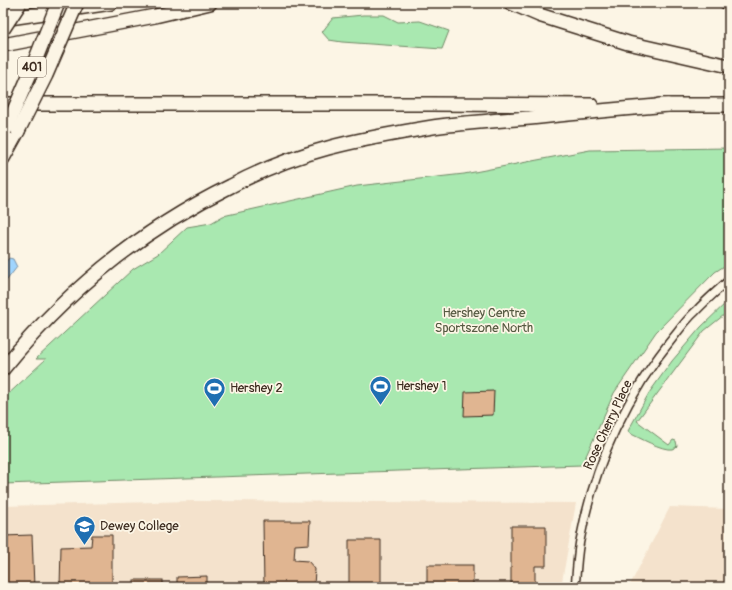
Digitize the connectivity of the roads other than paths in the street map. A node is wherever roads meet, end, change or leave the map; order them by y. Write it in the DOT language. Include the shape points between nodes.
graph roads {
  1 [pos="20,3"];
  2 [pos="58,3"];
  3 [pos="77,3"];
  4 [pos="111,3"];
  5 [pos="210,3"];
  6 [pos="511,3"];
  7 [pos="3,19"];
  8 [pos="3,29"];
  9 [pos="3,44"];
  10 [pos="729,66"];
  11 [pos="3,104"];
  12 [pos="668,105"];
  13 [pos="729,105"];
  14 [pos="4,133"];
  15 [pos="3,158"];
  16 [pos="729,280"];
  17 [pos="3,369"];
  18 [pos="575,587"];
  1 -- 8 [label="highway, bridge"];
  2 -- 14 [label="highway, 401, bridge"];
  3 -- 15 [label="highway, bridge" via="46,75"];
  4 -- 7 [label="highway"];
  5 -- 9 [label="highway" via="155,16"];
  6 -- 10 [label="highway" via="539,15 628,43"];
  11 -- 12 [label="highway"];
  12 -- 13 [label="highway"];
  12 -- 17 [label="highway" via="447,125 327,148 286,162 209,197 136,242 69,297"];
  16 -- 18 [label="street, Rose Cherry Place" via="695,312 660,353 626,409 605,453 588,503 580,537"];
}
